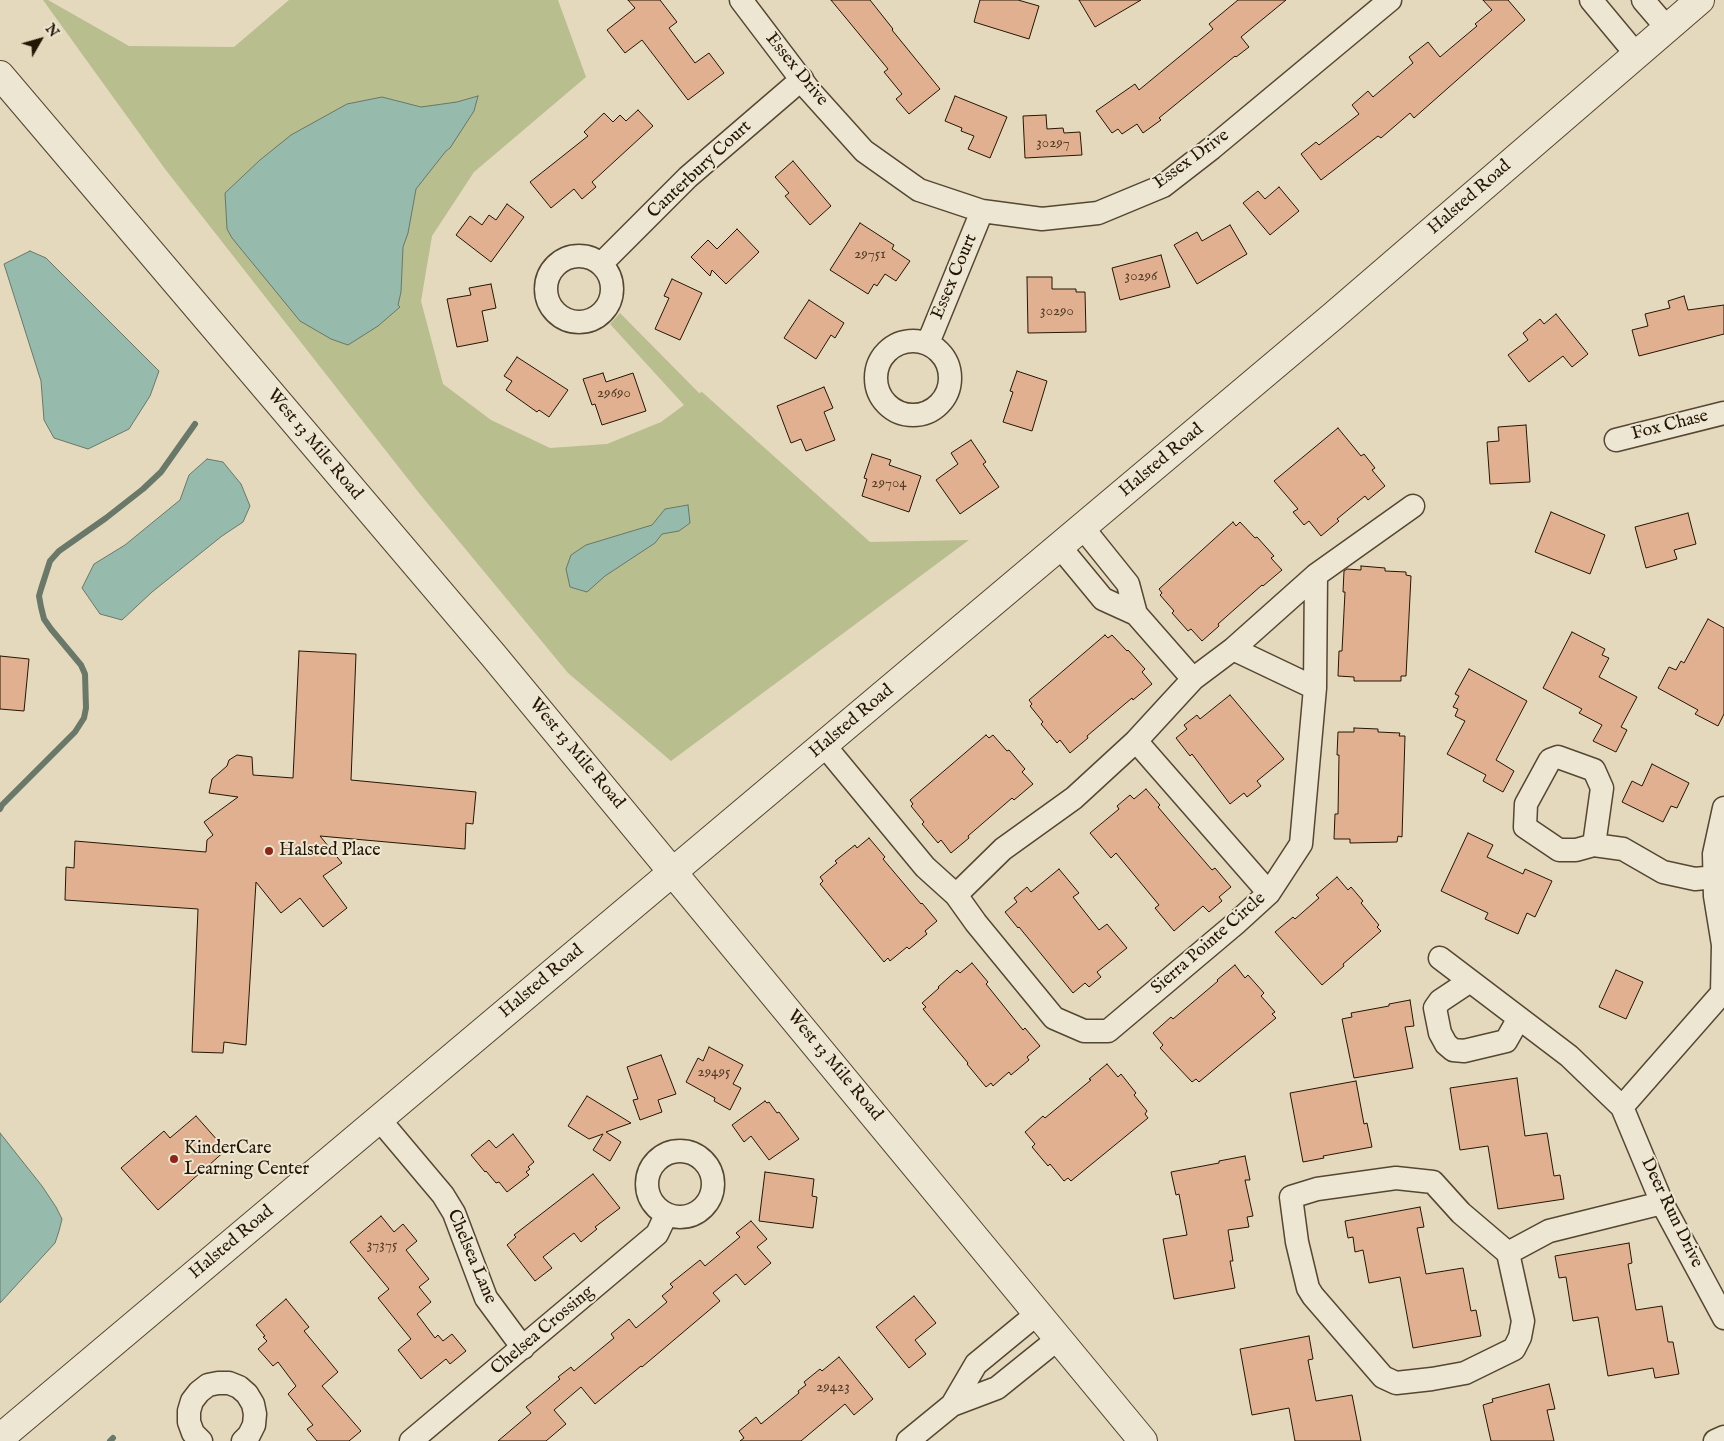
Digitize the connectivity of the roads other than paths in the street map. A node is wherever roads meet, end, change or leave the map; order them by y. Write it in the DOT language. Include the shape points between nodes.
graph roads {
  1 [pos="741,0"];
  2 [pos="1390,0"];
  3 [pos="1591,0"];
  4 [pos="1643,0"];
  5 [pos="1700,0"];
  6 [pos="1667,28"];
  7 [pos="1636,54"];
  8 [pos="0,75"];
  9 [pos="802,79"];
  10 [pos="982,211"];
  11 [pos="601,264"];
  12 [pos="928,343"];
  13 [pos="1724,413"];
  14 [pos="1616,440"];
  15 [pos="1413,506"];
  16 [pos="1083,528"];
  17 [pos="1060,547"];
  18 [pos="1316,575"];
  19 [pos="1136,614"];
  20 [pos="1233,649"];
  21 [pos="1193,679"];
  22 [pos="1315,688"];
  23 [pos="1136,741"];
  24 [pos="824,745"];
  25 [pos="1724,808"];
  26 [pos="1594,845"];
  27 [pos="674,871"];
  28 [pos="1714,877"];
  29 [pos="1269,893"];
  30 [pos="956,895"];
  31 [pos="1723,945"];
  32 [pos="1440,958"];
  33 [pos="1470,981"];
  34 [pos="1723,994"];
  35 [pos="1519,1018"];
  36 [pos="1622,1107"];
  37 [pos="379,1119"];
  38 [pos="1662,1203"];
  39 [pos="666,1215"];
  40 [pos="1508,1253"];
  41 [pos="1038,1313"];
  42 [pos="1724,1318"];
  43 [pos="1059,1338"];
  44 [pos="523,1348"];
  45 [pos="952,1405"];
  46 [pos="1724,1437"];
  47 [pos="0,1438"];
  48 [pos="201,1441"];
  49 [pos="243,1441"];
  50 [pos="411,1441"];
  51 [pos="908,1441"];
  52 [pos="1144,1441"];
  53 [pos="1715,1441"];
  1 -- 9 [label="street, Essex Drive"];
  2 -- 10 [label="street, Essex Drive" via="1163,186 1098,213 1042,219"];
  3 -- 7 [label="street"];
  4 -- 6 [label="street"];
  5 -- 6 [label="street, Halsted Road"];
  6 -- 7 [label="street, Halsted Road"];
  7 -- 16 [label="street, Halsted Road"];
  8 -- 27 [label="street, West 13 Mile Road"];
  9 -- 10 [label="street, Essex Drive" via="864,151 919,190"];
  9 -- 11 [label="street, Canterbury Court" via="688,177"];
  10 -- 12 [label="street, Essex Court"];
  13 -- 14 [label="street, Fox Chase"];
  15 -- 18 [label="street"];
  16 -- 17 [label="street, Halsted Road"];
  16 -- 19 [label="street" via="1128,584"];
  17 -- 19 [label="street" via="1103,599"];
  17 -- 24 [label="street, Halsted Road"];
  18 -- 20 [label="street"];
  18 -- 22 [label="street, Sierra Pointe Circle"];
  19 -- 21 [label="street"];
  20 -- 21 [label="street"];
  20 -- 22 [label="street"];
  21 -- 23 [label="street"];
  22 -- 29 [label="street, Sierra Pointe Circle" via="1300,844"];
  23 -- 29 [label="street"];
  23 -- 30 [label="street" via="1074,798 1003,849"];
  24 -- 27 [label="street, Halsted Road"];
  24 -- 30 [label="street, Sierra Pointe Circle" via="925,867"];
  25 -- 28 [label="street" via="1714,854"];
  26 -- 28 [label="street" via="1623,849 1663,872 1695,879"];
  27 -- 37 [label="street, Halsted Road"];
  27 -- 41 [label="street, West 13 Mile Road"];
  28 -- 31 [label="street"];
  29 -- 30 [label="street, Sierra Pointe Circle" via="1108,1031 1084,1032 1054,1018"];
  31 -- 34 [label="street"];
  32 -- 33 [label="street, Deer Run Drive"];
  33 -- 35 [label="street, Deer Run Drive"];
  33 -- 35 [label="street" via="1451,992 1436,1008 1440,1033 1453,1050 1506,1041"];
  34 -- 36 [label="street"];
  35 -- 36 [label="street, Deer Run Drive" via="1569,1056"];
  36 -- 38 [label="street, Deer Run Drive"];
  37 -- 44 [label="street, Chelsea Lane" via="443,1195 454,1213 486,1298"];
  37 -- 47 [label="street, Halsted Road"];
  38 -- 40 [label="street" via="1549,1231"];
  38 -- 42 [label="street, Deer Run Drive"];
  39 -- 44 [label="street, Chelsea Crossing" via="657,1234"];
  40 -- 40 [label="street" via="1523,1321 1514,1349 1465,1373 1396,1383 1383,1377 1312,1296 1297,1242 1291,1197 1318,1189 1396,1178 1433,1182 1461,1213"];
  41 -- 43 [label="street, West 13 Mile Road"];
  41 -- 45 [label="street" via="976,1364"];
  43 -- 45 [label="street" via="997,1388"];
  43 -- 52 [label="street, West 13 Mile Road"];
  44 -- 50 [label="street, Chelsea Crossing"];
  45 -- 51 [label="street"];
  46 -- 53 [label="street"];
  48 -- 49 [label="street" via="193,1433 189,1411 199,1392 218,1383 239,1387 253,1404 254,1425"];
}
